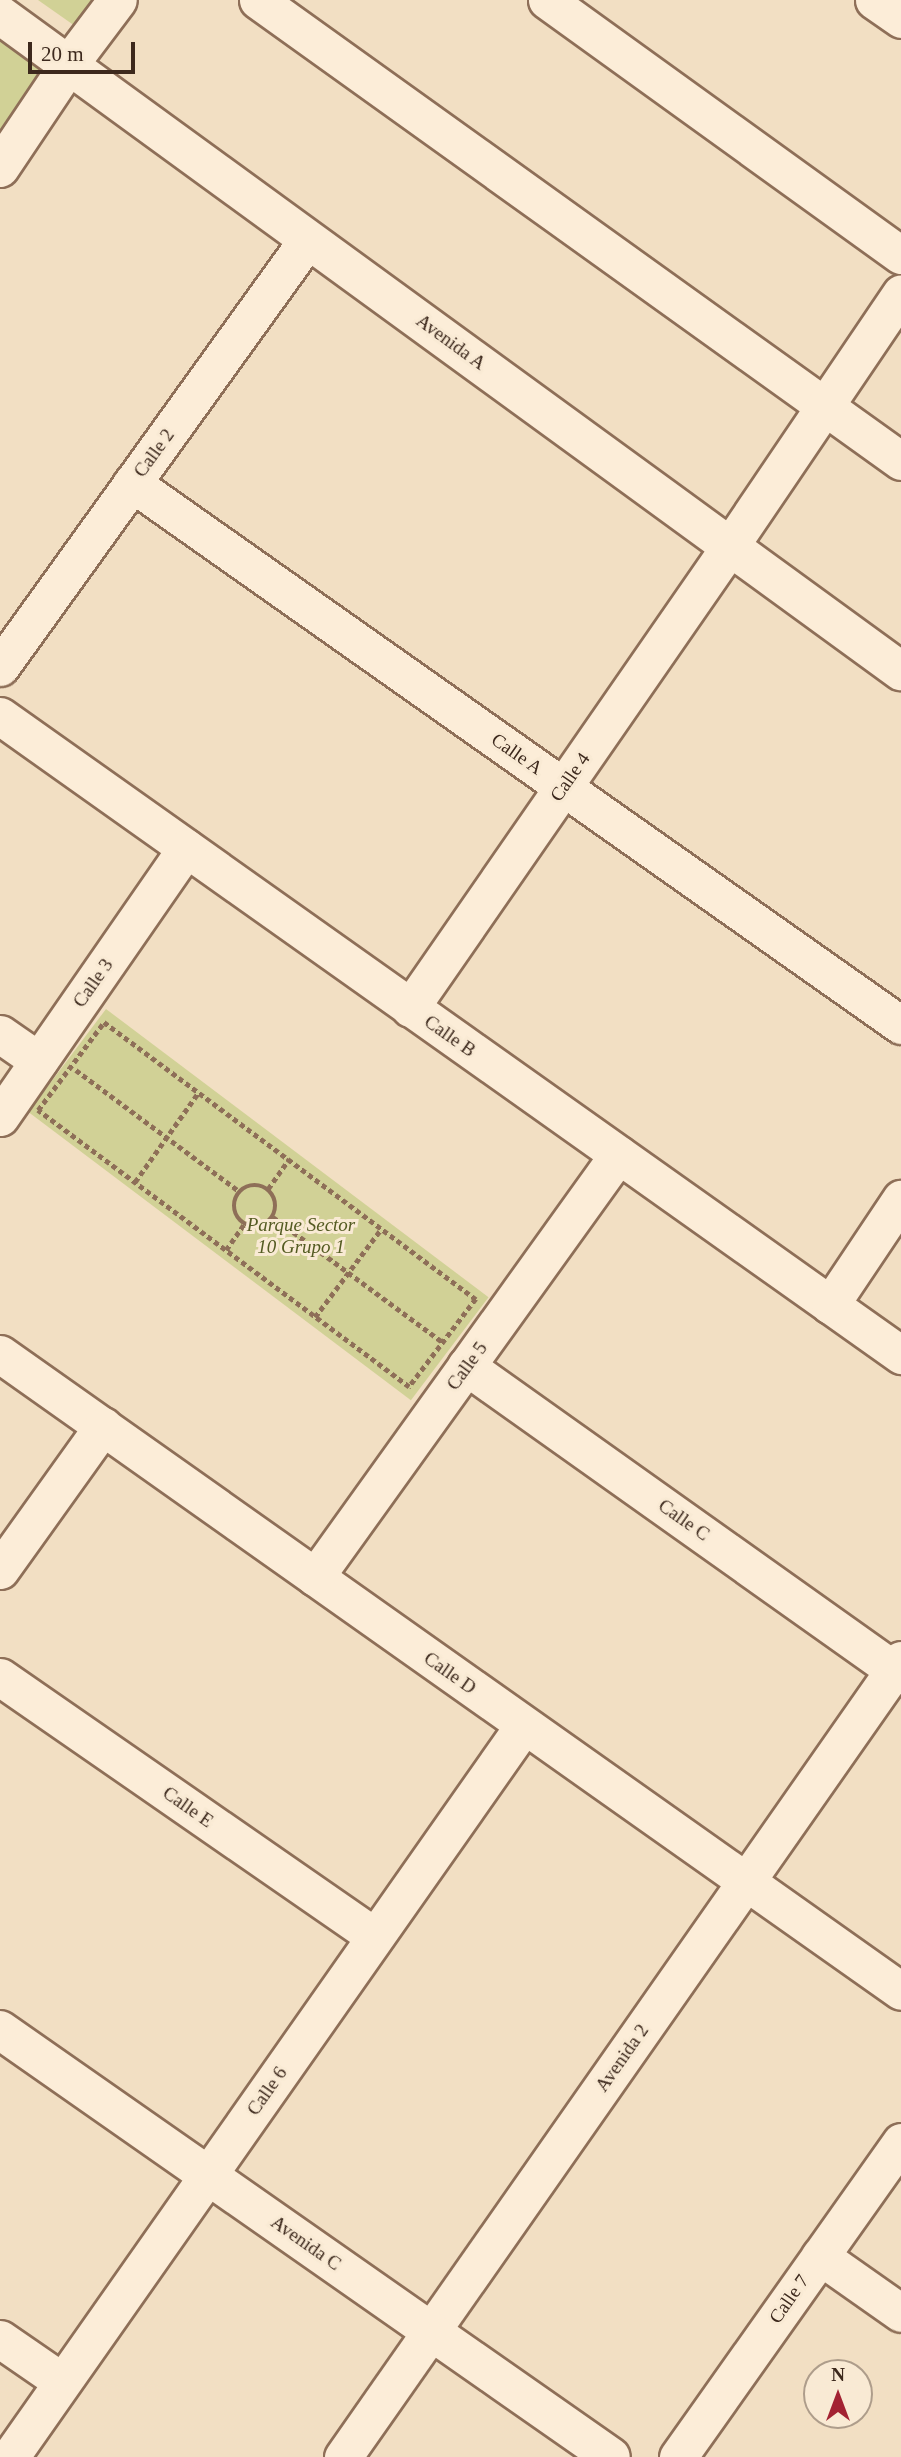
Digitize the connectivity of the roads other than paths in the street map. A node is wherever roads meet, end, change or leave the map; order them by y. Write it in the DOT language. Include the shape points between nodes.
graph roads {
  1 [pos="118,0"];
  2 [pos="258,0"];
  3 [pos="547,0"];
  4 [pos="874,0"];
  5 [pos="0,15"];
  6 [pos="901,19"];
  7 [pos="69,65"];
  8 [pos="0,168"];
  9 [pos="308,239"];
  10 [pos="901,255"];
  11 [pos="901,293"];
  12 [pos="825,406"];
  13 [pos="901,461"];
  14 [pos="132,483"];
  15 [pos="730,546"];
  16 [pos="0,667"];
  17 [pos="901,671"];
  18 [pos="0,716"];
  19 [pos="564,787"];
  20 [pos="186,848"];
  21 [pos="410,1007"];
  22 [pos="901,1026"];
  23 [pos="0,1034"];
  24 [pos="52,1059"];
  25 [pos="0,1117"];
  26 [pos="618,1155"];
  27 [pos="901,1199"];
  28 [pos="830,1305"];
  29 [pos="0,1354"];
  30 [pos="901,1356"];
  31 [pos="460,1357"];
  32 [pos="103,1426"];
  33 [pos="0,1570"];
  34 [pos="315,1577"];
  35 [pos="899,1668"];
  36 [pos="0,1677"];
  37 [pos="524,1725"];
  38 [pos="745,1881"];
  39 [pos="375,1937"];
  40 [pos="901,1991"];
  41 [pos="0,2030"];
  42 [pos="901,2142"];
  43 [pos="208,2176"];
  44 [pos="820,2256"];
  45 [pos="901,2313"];
  46 [pos="431,2331"];
  47 [pos="0,2339"];
  48 [pos="61,2381"];
  49 [pos="10,2457"];
  50 [pos="343,2457"];
  51 [pos="611,2457"];
  52 [pos="678,2457"];
  1 -- 7 [label="street"];
  2 -- 12 [label="street"];
  3 -- 10 [label="street"];
  4 -- 6 [label="street"];
  5 -- 7 [label="street, Avenida A"];
  7 -- 8 [label="street"];
  7 -- 9 [label="street, Avenida A"];
  9 -- 14 [label="street, Calle 2"];
  9 -- 15 [label="street, Avenida A"];
  11 -- 12 [label="street, Calle 4"];
  12 -- 13 [label="street"];
  12 -- 15 [label="street, Calle 4"];
  14 -- 16 [label="street, Calle 2"];
  14 -- 19 [label="street, Calle A"];
  15 -- 17 [label="street, Avenida A"];
  15 -- 19 [label="street, Calle 4"];
  18 -- 20 [label="street, Calle B"];
  19 -- 21 [label="street, Calle 4"];
  19 -- 22 [label="street, Calle A"];
  20 -- 21 [label="street, Calle B"];
  20 -- 24 [label="street, Calle 3"];
  21 -- 26 [label="street, Calle B"];
  23 -- 24 [label="street"];
  24 -- 25 [label="street, Calle 3"];
  26 -- 28 [label="street, Calle B"];
  26 -- 31 [label="street, Calle 5"];
  27 -- 28 [label="street"];
  28 -- 30 [label="street, Calle B"];
  29 -- 32 [label="street, Calle D"];
  31 -- 34 [label="street, Calle 5"];
  31 -- 35 [label="street, Calle C"];
  32 -- 33 [label="street"];
  32 -- 34 [label="street, Calle D"];
  34 -- 37 [label="street, Calle D"];
  35 -- 38 [label="street, Avenida 2"];
  36 -- 39 [label="street, Calle E"];
  37 -- 38 [label="street, Calle D"];
  37 -- 39 [label="street, Calle 6"];
  38 -- 40 [label="street, Calle D"];
  38 -- 46 [label="street, Avenida 2"];
  39 -- 43 [label="street, Calle 6"];
  41 -- 43 [label="street, Avenida C"];
  42 -- 44 [label="street, Calle 7"];
  43 -- 46 [label="street, Avenida C"];
  43 -- 48 [label="street, Calle 6"];
  44 -- 45 [label="street"];
  44 -- 52 [label="street, Calle 7"];
  46 -- 50 [label="street, Avenida 2"];
  46 -- 51 [label="street, Avenida C"];
  47 -- 48 [label="street"];
  48 -- 49 [label="street, Calle 6"];
}
